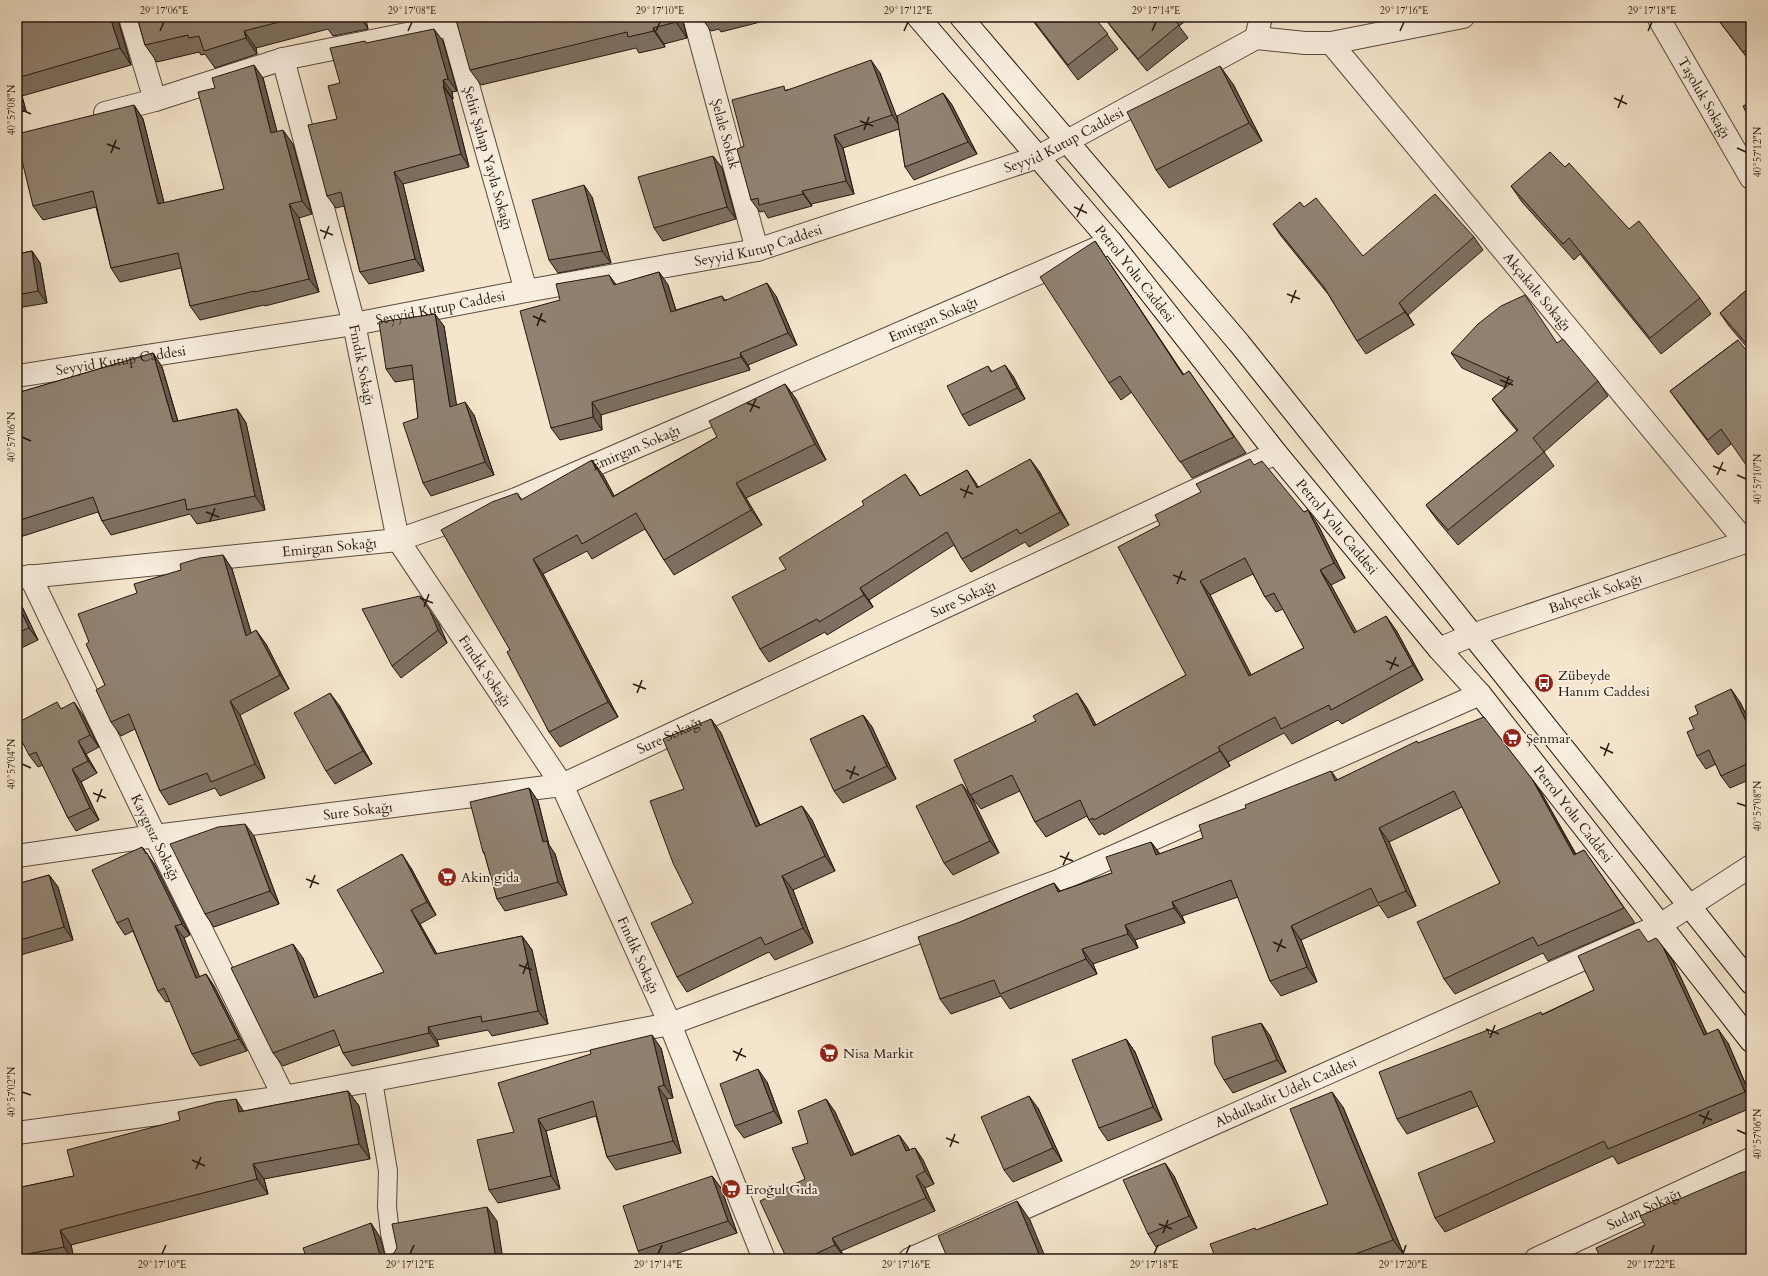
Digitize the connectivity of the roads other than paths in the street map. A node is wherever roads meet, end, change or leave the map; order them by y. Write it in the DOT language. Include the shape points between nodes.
graph roads {
  1 [pos="130,17"];
  2 [pos="479,17"];
  3 [pos="694,17"];
  4 [pos="918,17"];
  5 [pos="960,17"];
  6 [pos="1464,17"];
  7 [pos="1658,17"];
  8 [pos="451,24"];
  9 [pos="1258,27"];
  10 [pos="1331,43"];
  11 [pos="283,59"];
  12 [pos="155,100"];
  13 [pos="86,118"];
  14 [pos="1066,141"];
  15 [pos="1038,157"];
  16 [pos="1751,178"];
  17 [pos="1111,242"];
  18 [pos="757,250"];
  19 [pos="526,290"];
  20 [pos="354,324"];
  21 [pos="17,376"];
  22 [pos="1276,453"];
  23 [pos="398,540"];
  24 [pos="1748,540"];
  25 [pos="23,577"];
  26 [pos="1472,635"];
  27 [pos="1439,649"];
  28 [pos="1480,694"];
  29 [pos="562,785"];
  30 [pos="155,836"];
  31 [pos="17,856"];
  32 [pos="1751,866"];
  33 [pos="1689,906"];
  34 [pos="1660,925"];
  35 [pos="1751,983"];
  36 [pos="670,1024"];
  37 [pos="1751,1041"];
  38 [pos="373,1081"];
  39 [pos="284,1097"];
  40 [pos="17,1133"];
  41 [pos="1751,1159"];
  42 [pos="396,1259"];
  43 [pos="764,1259"];
  44 [pos="910,1259"];
  45 [pos="1536,1259"];
  1 -- 12 [label="street"];
  2 -- 8 [label="street"];
  3 -- 18 [label="street, Şelale Sokak"];
  4 -- 15 [label="street, Petrol Yolu Caddesi"];
  5 -- 14 [label="street"];
  6 -- 10 [label="street, Seyyid Kutup Caddesi"];
  7 -- 16 [label="street, Taşoluk Sokağı"];
  8 -- 11 [label="street"];
  8 -- 19 [label="street, Şehit Şahap Yayla Sokağı"];
  9 -- 10 [label="street, Seyyid Kutup Caddesi" via="1305,43"];
  9 -- 14 [label="street, Seyyid Kutup Caddesi"];
  10 -- 24 [label="street, Akçakale Sokağı"];
  11 -- 12 [label="street"];
  11 -- 20 [label="street, Fındık Sokağı"];
  12 -- 13 [label="street"];
  14 -- 15 [label="street, Seyyid Kutup Caddesi"];
  14 -- 26 [label="street" via="1239,344"];
  15 -- 17 [label="street, Petrol Yolu Caddesi"];
  15 -- 18 [label="street, Seyyid Kutup Caddesi"];
  17 -- 22 [label="street, Petrol Yolu Caddesi"];
  17 -- 23 [label="street, Emirgan Sokağı" via="516,499"];
  18 -- 19 [label="street, Seyyid Kutup Caddesi"];
  19 -- 20 [label="street, Seyyid Kutup Caddesi"];
  20 -- 21 [label="street, Seyyid Kutup Caddesi"];
  20 -- 23 [label="street, Fındık Sokağı"];
  22 -- 27 [label="street, Petrol Yolu Caddesi"];
  22 -- 29 [label="street, Sure Sokağı"];
  23 -- 25 [label="street, Emirgan Sokağı"];
  23 -- 29 [label="street, Fındık Sokağı"];
  24 -- 26 [label="street, Bahçecik Sokağı"];
  25 -- 30 [label="street, Kaygısız Sokağı"];
  26 -- 27 [label="street, Bahçecik Sokağı"];
  26 -- 33 [label="street"];
  27 -- 28 [label="street, Petrol Yolu Caddesi"];
  28 -- 34 [label="street, Petrol Yolu Caddesi"];
  28 -- 36 [label="street" via="1058,881"];
  29 -- 30 [label="street, Sure Sokağı"];
  29 -- 36 [label="street, Fındık Sokağı"];
  30 -- 31 [label="street, Sure Sokağı"];
  30 -- 39 [label="street, Kaygısız Sokağı"];
  32 -- 33 [label="street, Abdulkadir Udeh Caddesi"];
  33 -- 34 [label="street, Abdulkadir Udeh Caddesi"];
  33 -- 35 [label="street"];
  34 -- 37 [label="street, Petrol Yolu Caddesi"];
  34 -- 44 [label="street, Abdulkadir Udeh Caddesi"];
  36 -- 38 [label="street"];
  36 -- 43 [label="street, Fındık Sokağı"];
  38 -- 39 [label="street"];
  38 -- 42 [label="lane" via="388,1171 387,1207"];
  39 -- 40 [label="street"];
  41 -- 45 [label="street, Sudan Sokağı"];
}
